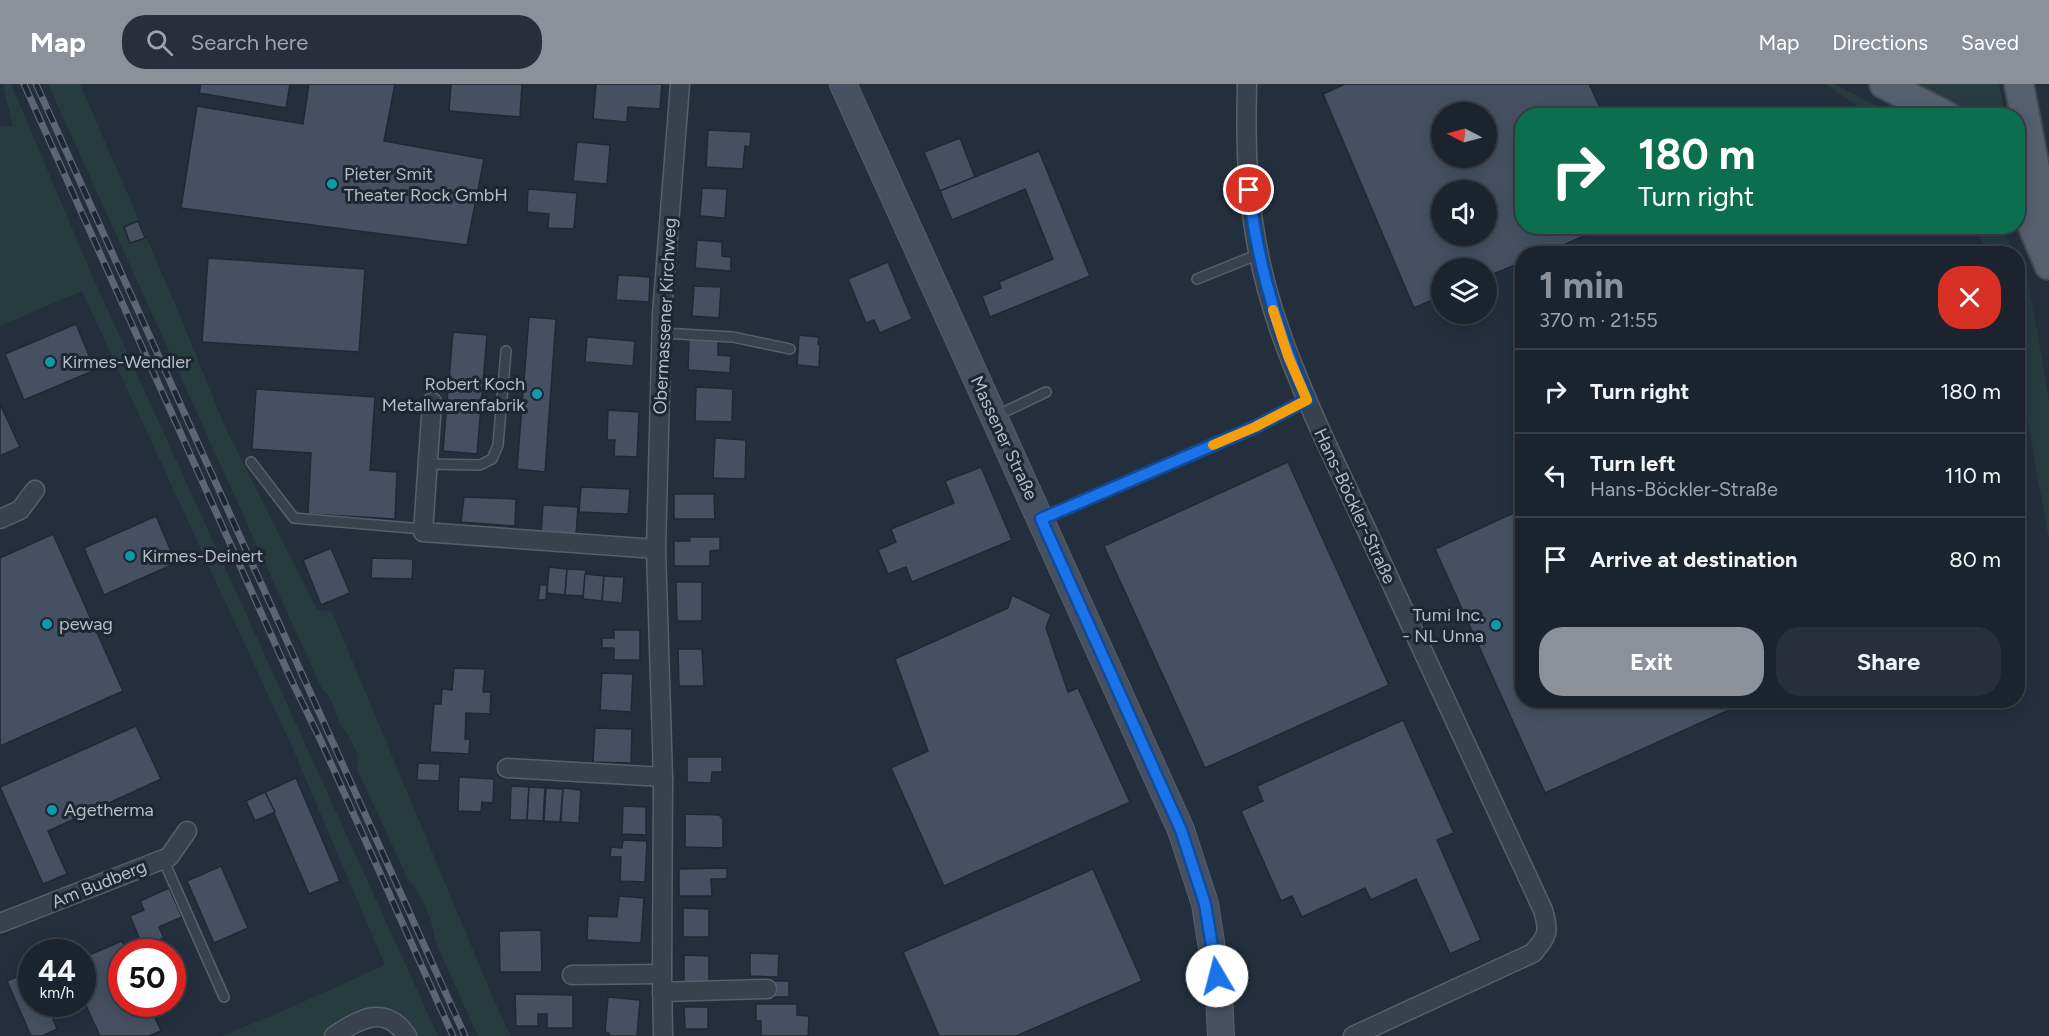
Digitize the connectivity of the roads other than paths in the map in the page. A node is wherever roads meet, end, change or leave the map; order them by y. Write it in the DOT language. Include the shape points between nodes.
graph roads {
  1 [pos="680,84"];
  2 [pos="843,84"];
  3 [pos="1247,84"];
  4 [pos="1884,84"];
  5 [pos="2019,84"];
  6 [pos="1931,108"];
  7 [pos="2024,108"];
  8 [pos="2025,116"];
  9 [pos="2025,210"];
  10 [pos="2049,243"];
  11 [pos="1259,254"];
  12 [pos="2049,265"];
  13 [pos="1197,279"];
  14 [pos="662,333"];
  15 [pos="790,349"];
  16 [pos="506,351"];
  17 [pos="1046,392"];
  18 [pos="1307,400"];
  19 [pos="432,402"];
  20 [pos="994,417"];
  21 [pos="251,462"];
  22 [pos="428,464"];
  23 [pos="35,490"];
  24 [pos="0,519"];
  25 [pos="1041,519"];
  26 [pos="423,529"];
  27 [pos="656,549"];
  28 [pos="507,768"];
  29 [pos="663,777"];
  30 [pos="187,831"];
  31 [pos="164,859"];
  32 [pos="0,923"];
  33 [pos="662,974"];
  34 [pos="572,975"];
  35 [pos="767,989"];
  36 [pos="662,992"];
  37 [pos="224,996"];
  38 [pos="334,1036"];
  39 [pos="407,1036"];
  40 [pos="663,1036"];
  41 [pos="1221,1036"];
  42 [pos="1353,1036"];
  1 -- 14 [label="street, Obermassener Kirchweg"];
  2 -- 20 [label="main road, Massener Straße"];
  3 -- 11 [label="street, Hans-Böckler-Straße" via="1249,190"];
  4 -- 6 [label="main road"];
  5 -- 7 [label="main road"];
  8 -- 10 [label="main road"];
  9 -- 12 [label="main road"];
  11 -- 13 [label="lane"];
  11 -- 18 [label="street, Hans-Böckler-Straße" via="1273,312"];
  14 -- 15 [label="lane" via="733,337"];
  14 -- 27 [label="street, Obermassener Kirchweg"];
  16 -- 22 [label="lane" via="498,445 492,459 472,466"];
  17 -- 20 [label="lane"];
  18 -- 25 [label="lane" via="1255,427"];
  18 -- 42 [label="street, Hans-Böckler-Straße" via="1548,926 1546,938 1533,953"];
  19 -- 22 [label="street"];
  20 -- 25 [label="main road, Massener Straße"];
  21 -- 26 [label="lane" via="294,518"];
  22 -- 26 [label="street"];
  23 -- 24 [label="street" via="20,510"];
  25 -- 41 [label="main road, Massener Straße" via="1195,869 1213,944"];
  26 -- 27 [label="street"];
  27 -- 29 [label="street, Obermassener Kirchweg"];
  28 -- 29 [label="street"];
  29 -- 33 [label="street, Obermassener Kirchweg"];
  30 -- 31 [label="street, Am Budberg"];
  31 -- 32 [label="street, Am Budberg"];
  31 -- 37 [label="lane"];
  33 -- 34 [label="street"];
  33 -- 36 [label="street, Obermassener Kirchweg"];
  35 -- 36 [label="street"];
  36 -- 40 [label="street, Obermassener Kirchweg"];
  38 -- 39 [label="street" via="375,1016 392,1020"];
}
